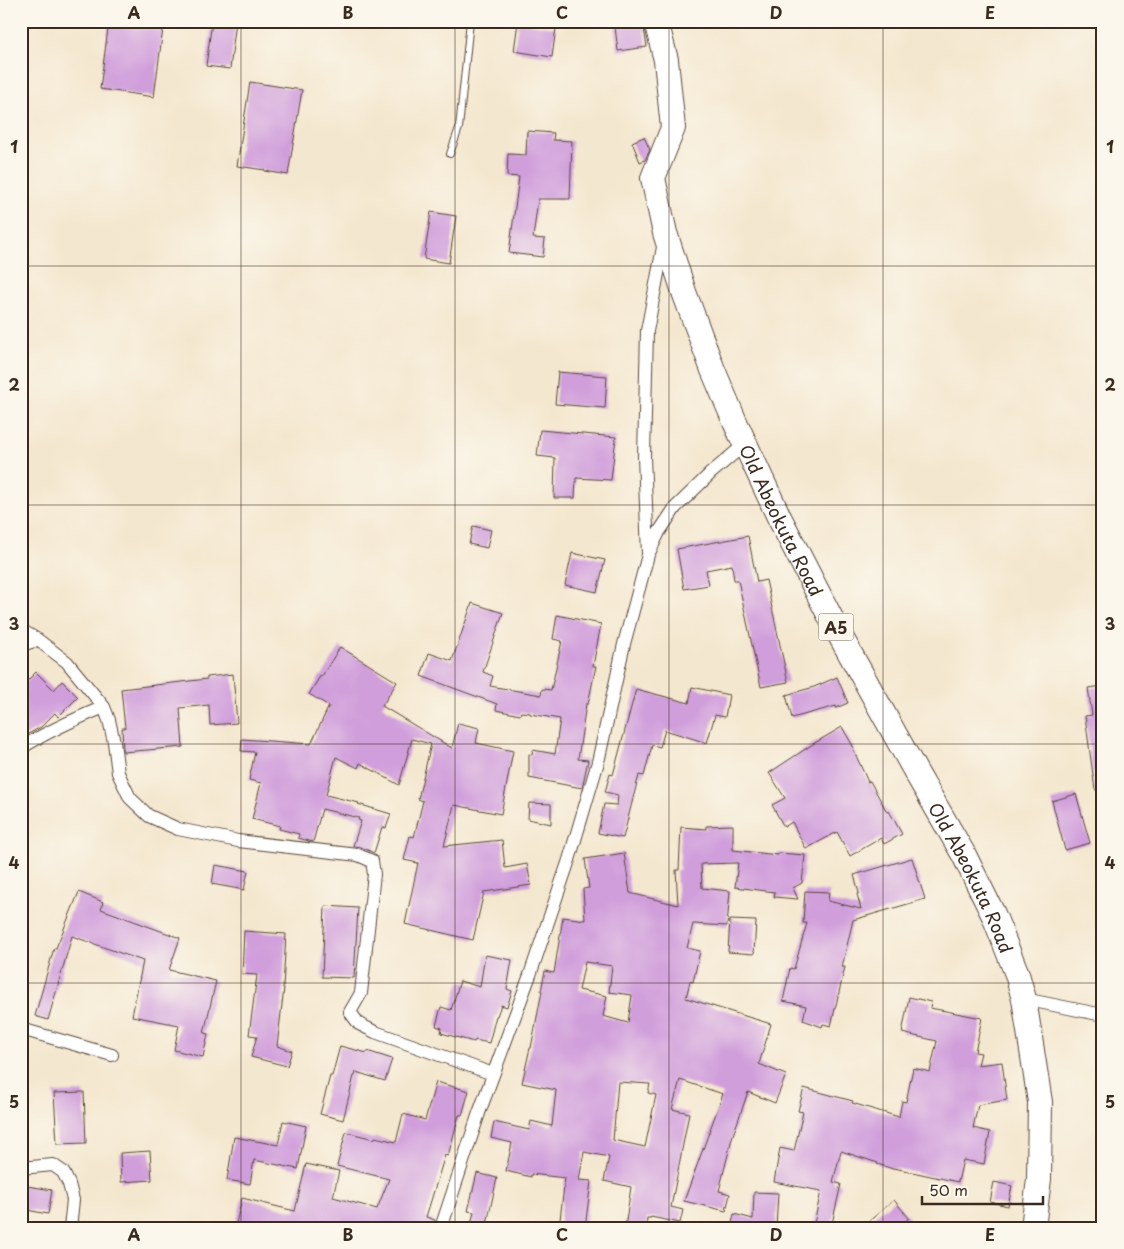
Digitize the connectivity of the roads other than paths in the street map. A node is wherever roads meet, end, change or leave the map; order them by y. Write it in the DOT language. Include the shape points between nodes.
graph roads {
  1 [pos="470,21"];
  2 [pos="656,21"];
  3 [pos="450,154"];
  4 [pos="666,233"];
  5 [pos="745,444"];
  6 [pos="648,555"];
  7 [pos="21,630"];
  8 [pos="38,640"];
  9 [pos="21,645"];
  10 [pos="104,707"];
  11 [pos="21,748"];
  12 [pos="1024,998"];
  13 [pos="1103,1015"];
  14 [pos="21,1028"];
  15 [pos="112,1055"];
  16 [pos="492,1074"];
  17 [pos="21,1168"];
  18 [pos="70,1228"];
  19 [pos="441,1228"];
  20 [pos="1033,1228"];
  1 -- 3 [label="lane" via="459,128"];
  2 -- 4 [label="highway, Old Abeokuta Road / A5" via="666,60 673,128 653,178"];
  4 -- 5 [label="highway, Old Abeokuta Road / A5" via="684,292"];
  4 -- 6 [label="street" via="648,332 644,457"];
  5 -- 6 [label="street" via="675,508"];
  5 -- 12 [label="highway, Old Abeokuta Road / A5" via="837,630 964,855 994,916"];
  6 -- 16 [label="street" via="598,762 569,860"];
  7 -- 8 [label="street"];
  8 -- 9 [label="street"];
  8 -- 10 [label="street" via="66,662"];
  10 -- 11 [label="street"];
  10 -- 16 [label="street" via="114,742 118,773 130,798 149,816 187,831 238,841 358,855 372,861 374,874 361,993 350,1012 358,1024 375,1032"];
  12 -- 13 [label="street"];
  12 -- 20 [label="highway, Old Abeokuta Road / A5" via="1040,1102 1039,1179"];
  14 -- 15 [label="street"];
  16 -- 19 [label="street"];
  17 -- 18 [label="street" via="53,1165 63,1172 74,1200"];
}
